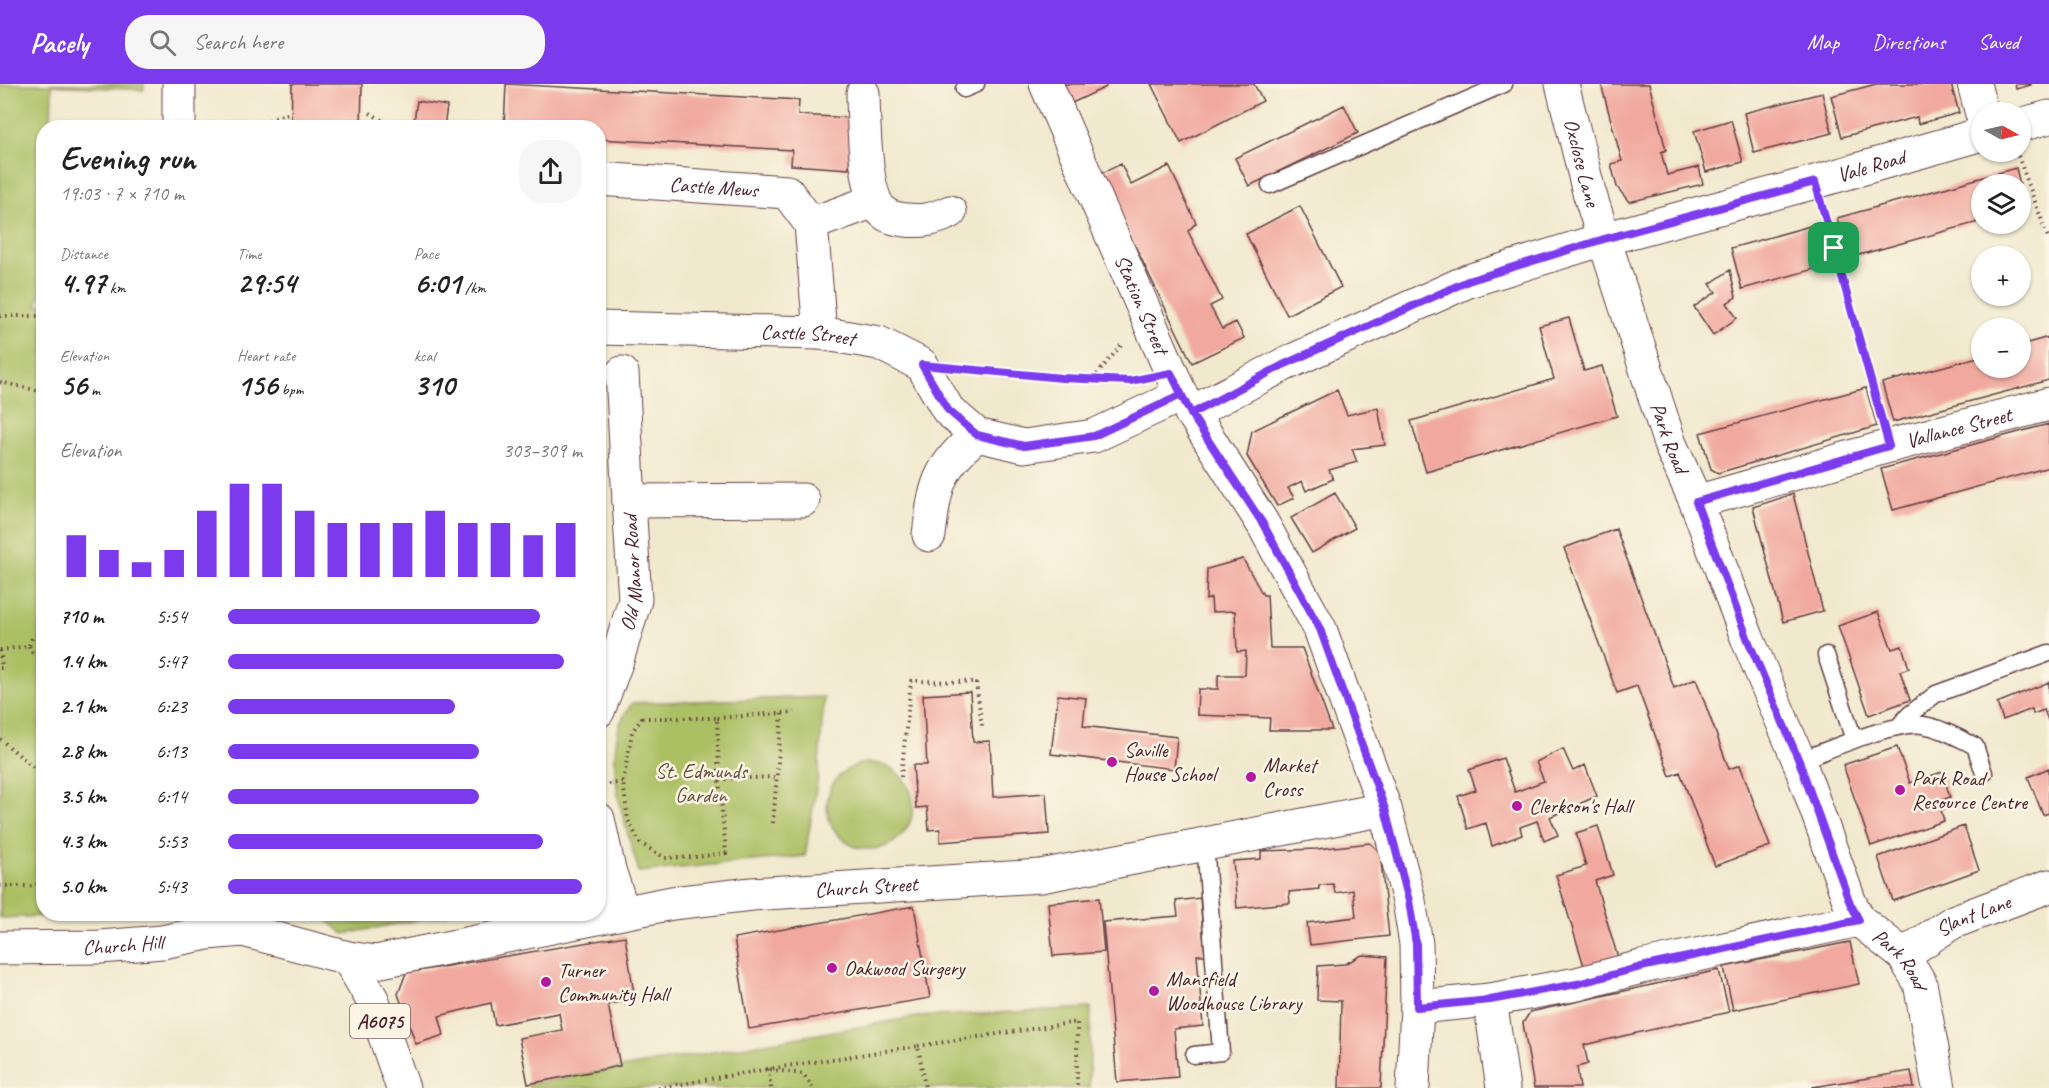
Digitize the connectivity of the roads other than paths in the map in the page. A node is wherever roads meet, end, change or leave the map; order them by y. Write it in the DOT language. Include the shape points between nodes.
graph roads {
  1 [pos="179,84"];
  2 [pos="1046,84"];
  3 [pos="1504,84"];
  4 [pos="1562,84"];
  5 [pos="1974,84"];
  6 [pos="866,87"];
  7 [pos="1979,102"];
  8 [pos="2049,117"];
  9 [pos="179,120"];
  10 [pos="2031,122"];
  11 [pos="1971,137"];
  12 [pos="606,180"];
  13 [pos="1270,185"];
  14 [pos="874,201"];
  15 [pos="950,212"];
  16 [pos="811,224"];
  17 [pos="1604,239"];
  18 [pos="606,328"];
  19 [pos="820,333"];
  20 [pos="622,373"];
  21 [pos="1181,394"];
  22 [pos="2049,405"];
  23 [pos="977,435"];
  24 [pos="803,500"];
  25 [pos="629,501"];
  26 [pos="1696,502"];
  27 [pos="929,536"];
  28 [pos="2049,653"];
  29 [pos="1826,655"];
  30 [pos="606,690"];
  31 [pos="1898,727"];
  32 [pos="1854,740"];
  33 [pos="1799,761"];
  34 [pos="1984,773"];
  35 [pos="1385,809"];
  36 [pos="1205,843"];
  37 [pos="606,856"];
  38 [pos="2049,886"];
  39 [pos="623,912"];
  40 [pos="606,915"];
  41 [pos="1859,920"];
  42 [pos="579,921"];
  43 [pos="242,922"];
  44 [pos="0,948"];
  45 [pos="1903,955"];
  46 [pos="348,958"];
  47 [pos="1490,1000"];
  48 [pos="1417,1007"];
  49 [pos="1194,1054"];
  50 [pos="403,1088"];
  51 [pos="1413,1088"];
  52 [pos="1503,1088"];
  53 [pos="1939,1088"];
  1 -- 9 [label="street"];
  2 -- 21 [label="street, Station Street"];
  3 -- 13 [label="lane"];
  4 -- 17 [label="street, Oxclose Lane"];
  5 -- 7 [label="street"];
  6 -- 14 [label="street" via="865,140"];
  8 -- 10 [label="street"];
  11 -- 17 [label="street, Vale Road"];
  12 -- 16 [label="street, Castle Mews" via="787,192"];
  14 -- 15 [label="street" via="885,214 898,219 937,219"];
  14 -- 16 [label="street"];
  16 -- 19 [label="street"];
  17 -- 21 [label="street, Vale Road" via="1468,281 1283,365"];
  17 -- 26 [label="street, Park Road" via="1670,444"];
  18 -- 19 [label="street, Castle Street"];
  19 -- 23 [label="street, Castle Street" via="879,343 922,365 948,410"];
  20 -- 25 [label="street, Old Manor Road"];
  21 -- 23 [label="street" via="1094,436 1024,446"];
  21 -- 35 [label="street, Station Street" via="1263,524 1320,629"];
  22 -- 26 [label="street, Vallance Street"];
  23 -- 27 [label="street" via="958,450 943,471 933,500"];
  24 -- 25 [label="street, Old Manor Road"];
  25 -- 30 [label="street, Old Manor Road" via="635,600"];
  26 -- 33 [label="street, Park Road"];
  28 -- 31 [label="lane" via="1935,694"];
  29 -- 32 [label="lane"];
  31 -- 32 [label="lane"];
  31 -- 34 [label="lane" via="1921,725 1940,729 1975,746"];
  32 -- 33 [label="lane"];
  33 -- 41 [label="street, Park Road"];
  35 -- 36 [label="street, Church Street"];
  35 -- 48 [label="street, Station Street" via="1416,944"];
  36 -- 39 [label="street, Church Street" via="1041,876 752,894"];
  36 -- 49 [label="lane" via="1221,1052"];
  37 -- 39 [label="street"];
  38 -- 45 [label="street, Slant Lane" via="1953,922"];
  39 -- 40 [label="street, Church Street"];
  41 -- 45 [label="street, Park Road"];
  41 -- 47 [label="street"];
  42 -- 46 [label="street, Church Street" via="376,962"];
  43 -- 44 [label="street, Church Hill" via="162,942"];
  43 -- 46 [label="street, Church Hill"];
  45 -- 53 [label="street, Park Road" via="1920,983"];
  46 -- 50 [label="street, A6075" via="372,999"];
  47 -- 48 [label="street"];
  47 -- 52 [label="street"];
  48 -- 51 [label="street, Station Street"];
}
